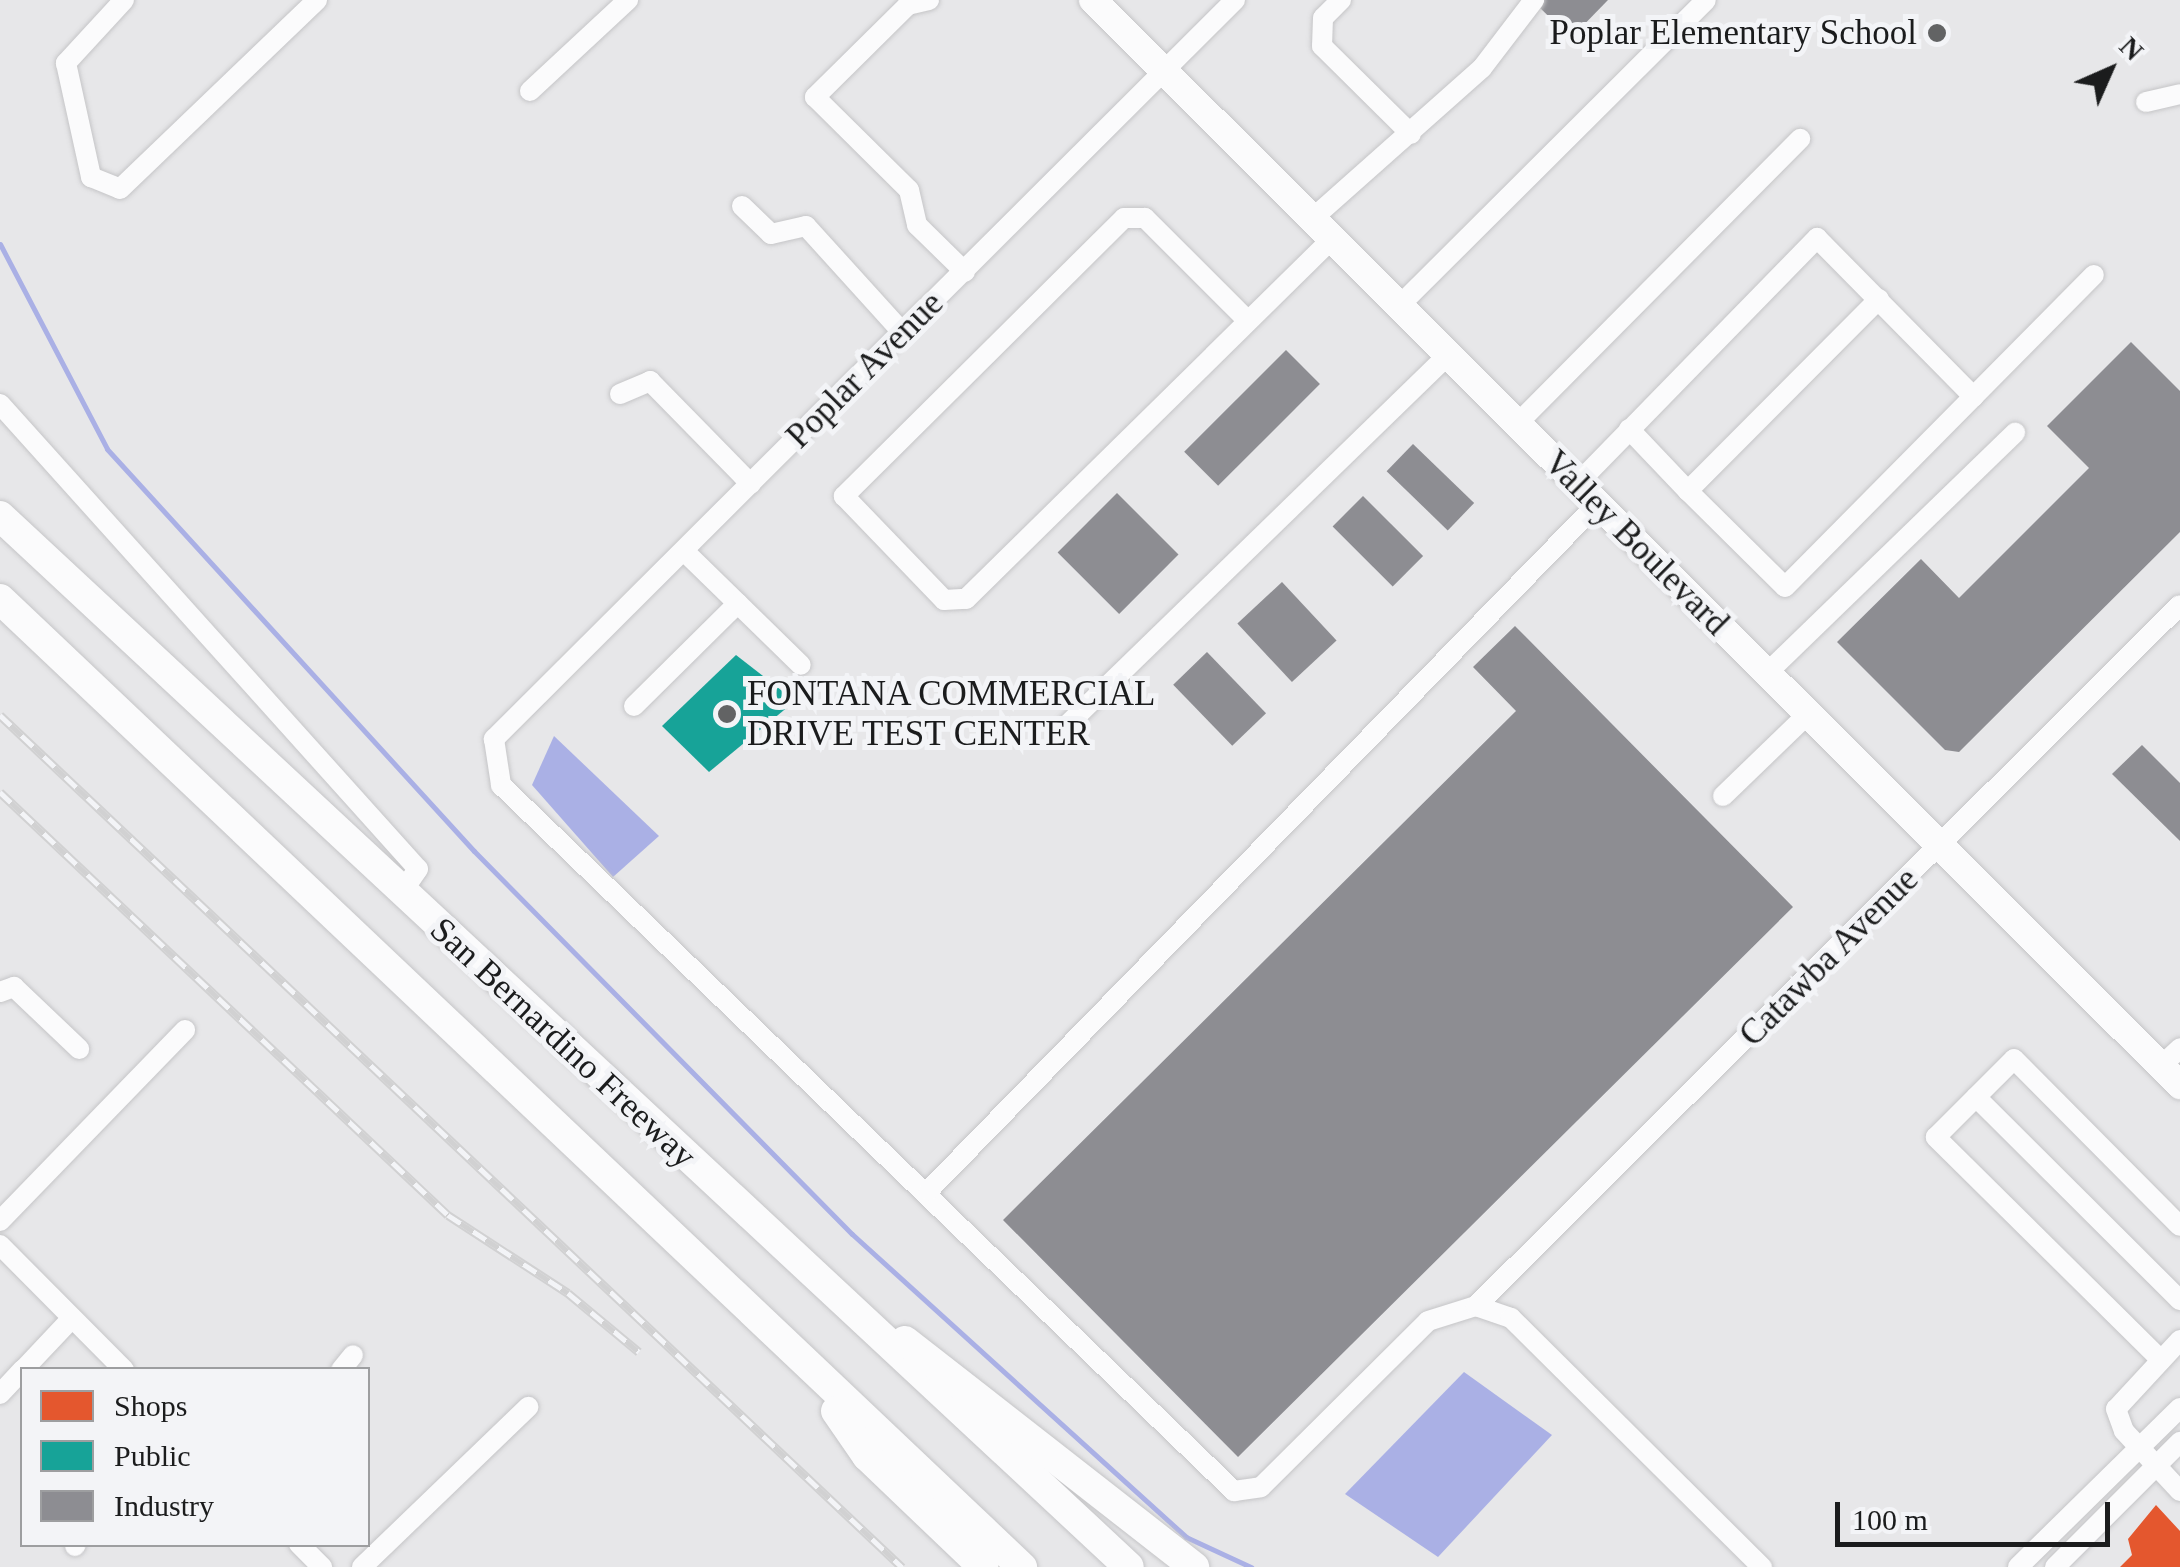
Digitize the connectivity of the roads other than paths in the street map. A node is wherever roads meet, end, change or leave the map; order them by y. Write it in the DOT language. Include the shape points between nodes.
graph roads {
  1 [pos="124,0"];
  2 [pos="317,0"];
  3 [pos="628,0"];
  4 [pos="929,0"];
  5 [pos="1093,0"];
  6 [pos="1235,0"];
  7 [pos="1342,0"];
  8 [pos="1534,0"];
  9 [pos="1706,0"];
  10 [pos="1165,72"];
  11 [pos="530,91"];
  12 [pos="2180,94"];
  13 [pos="2146,102"];
  14 [pos="1411,134"];
  15 [pos="1800,138"];
  16 [pos="742,206"];
  17 [pos="1312,218"];
  18 [pos="1332,239"];
  19 [pos="965,272"];
  20 [pos="2094,276"];
  21 [pos="1879,299"];
  22 [pos="1399,306"];
  23 [pos="1248,321"];
  24 [pos="903,333"];
  25 [pos="1448,355"];
  26 [pos="620,394"];
  27 [pos="1974,396"];
  28 [pos="0,404"];
  29 [pos="1517,424"];
  30 [pos="1629,429"];
  31 [pos="2014,433"];
  32 [pos="752,484"];
  33 [pos="1688,491"];
  34 [pos="1587,494"];
  35 [pos="0,516"];
  36 [pos="684,551"];
  37 [pos="0,600"];
  38 [pos="738,604"];
  39 [pos="2180,605"];
  40 [pos="801,665"];
  41 [pos="1766,674"];
  42 [pos="634,706"];
  43 [pos="1807,715"];
  44 [pos="1059,733"];
  45 [pos="1723,796"];
  46 [pos="1940,848"];
  47 [pos="400,892"];
  48 [pos="0,992"];
  49 [pos="185,1030"];
  50 [pos="78,1049"];
  51 [pos="2174,1066"];
  52 [pos="1976,1097"];
  53 [pos="929,1190"];
  54 [pos="0,1221"];
  55 [pos="2180,1226"];
  56 [pos="0,1246"];
  57 [pos="830,1292"];
  58 [pos="2180,1300"];
  59 [pos="1476,1306"];
  60 [pos="72,1318"];
  61 [pos="2180,1340"];
  62 [pos="800,1360"];
  63 [pos="2161,1360"];
  64 [pos="26,1367"];
  65 [pos="121,1367"];
  66 [pos="20,1373"];
  67 [pos="0,1394"];
  68 [pos="528,1406"];
  69 [pos="2176,1428"];
  70 [pos="2139,1448"];
  71 [pos="2156,1466"];
  72 [pos="2180,1492"];
  73 [pos="302,1547"];
  74 [pos="322,1567"];
  75 [pos="362,1567"];
  76 [pos="983,1567"];
  77 [pos="1022,1567"];
  78 [pos="1129,1567"];
  79 [pos="1194,1567"];
  80 [pos="1762,1567"];
  81 [pos="2018,1567"];
  82 [pos="2055,1567"];
  1 -- 2 [label="street" via="66,63 91,178 120,189"];
  3 -- 11 [label="street"];
  4 -- 19 [label="street" via="908,5 815,97 909,190 917,225"];
  5 -- 10 [label="main road, Valley Boulevard"];
  6 -- 10 [label="street, Poplar Avenue"];
  7 -- 14 [label="street" via="1323,18 1322,46"];
  8 -- 14 [label="street" via="1482,68"];
  9 -- 22 [label="street"];
  10 -- 17 [label="main road, Valley Boulevard"];
  10 -- 19 [label="street, Poplar Avenue"];
  12 -- 13 [label="street"];
  14 -- 17 [label="street"];
  15 -- 29 [label="street"];
  16 -- 24 [label="street" via="771,234 806,226"];
  17 -- 18 [label="main road, Valley Boulevard"];
  18 -- 22 [label="main road, Valley Boulevard"];
  18 -- 23 [label="street"];
  19 -- 24 [label="street, Poplar Avenue"];
  20 -- 27 [label="street"];
  21 -- 27 [label="street"];
  21 -- 30 [label="street" via="1818,238"];
  21 -- 33 [label="street"];
  22 -- 25 [label="main road, Valley Boulevard"];
  23 -- 23 [label="street" via="966,600 944,600 844,496 1124,218 1146,218"];
  24 -- 32 [label="street, Poplar Avenue"];
  25 -- 29 [label="main road, Valley Boulevard"];
  25 -- 44 [label="street"];
  26 -- 32 [label="street" via="650,381"];
  27 -- 33 [label="street" via="1785,587"];
  28 -- 47 [label="street" via="418,869"];
  29 -- 34 [label="main road, Valley Boulevard"];
  30 -- 33 [label="street"];
  30 -- 34 [label="street"];
  31 -- 41 [label="street"];
  32 -- 36 [label="street, Poplar Avenue"];
  34 -- 41 [label="main road, Valley Boulevard"];
  34 -- 53 [label="street"];
  35 -- 47 [label="highway, San Bernardino Freeway"];
  36 -- 38 [label="street"];
  36 -- 53 [label="street, Poplar Avenue" via="494,740 501,785"];
  37 -- 62 [label="highway, San Bernardino Freeway"];
  38 -- 40 [label="street"];
  38 -- 42 [label="street"];
  39 -- 46 [label="street, Catawba Avenue"];
  41 -- 43 [label="main road, Valley Boulevard"];
  43 -- 45 [label="street"];
  43 -- 46 [label="main road, Valley Boulevard"];
  46 -- 51 [label="main road, Valley Boulevard"];
  46 -- 59 [label="street, Catawba Avenue"];
  47 -- 57 [label="highway, San Bernardino Freeway"];
  48 -- 50 [label="street" via="14,987"];
  49 -- 54 [label="street"];
  52 -- 55 [label="street" via="2014,1059"];
  52 -- 58 [label="street"];
  52 -- 63 [label="street" via="1936,1137"];
  53 -- 59 [label="street" via="1243,1493 1270,1478 1428,1321"];
  56 -- 60 [label="street"];
  57 -- 78 [label="highway, San Bernardino Freeway"];
  57 -- 79 [label="highway" via="968,1382"];
  59 -- 80 [label="street" via="1511,1318"];
  60 -- 64 [label="street"];
  60 -- 65 [label="street"];
  61 -- 63 [label="street"];
  62 -- 76 [label="highway" via="867,1456"];
  62 -- 77 [label="highway, San Bernardino Freeway"];
  63 -- 70 [label="street" via="2116,1409"];
  66 -- 67 [label="street"];
  68 -- 75 [label="street"];
  69 -- 70 [label="street"];
  69 -- 71 [label="street"];
  70 -- 71 [label="street"];
  70 -- 81 [label="street"];
  71 -- 72 [label="street"];
  71 -- 82 [label="street"];
  73 -- 74 [label="street"];
}
